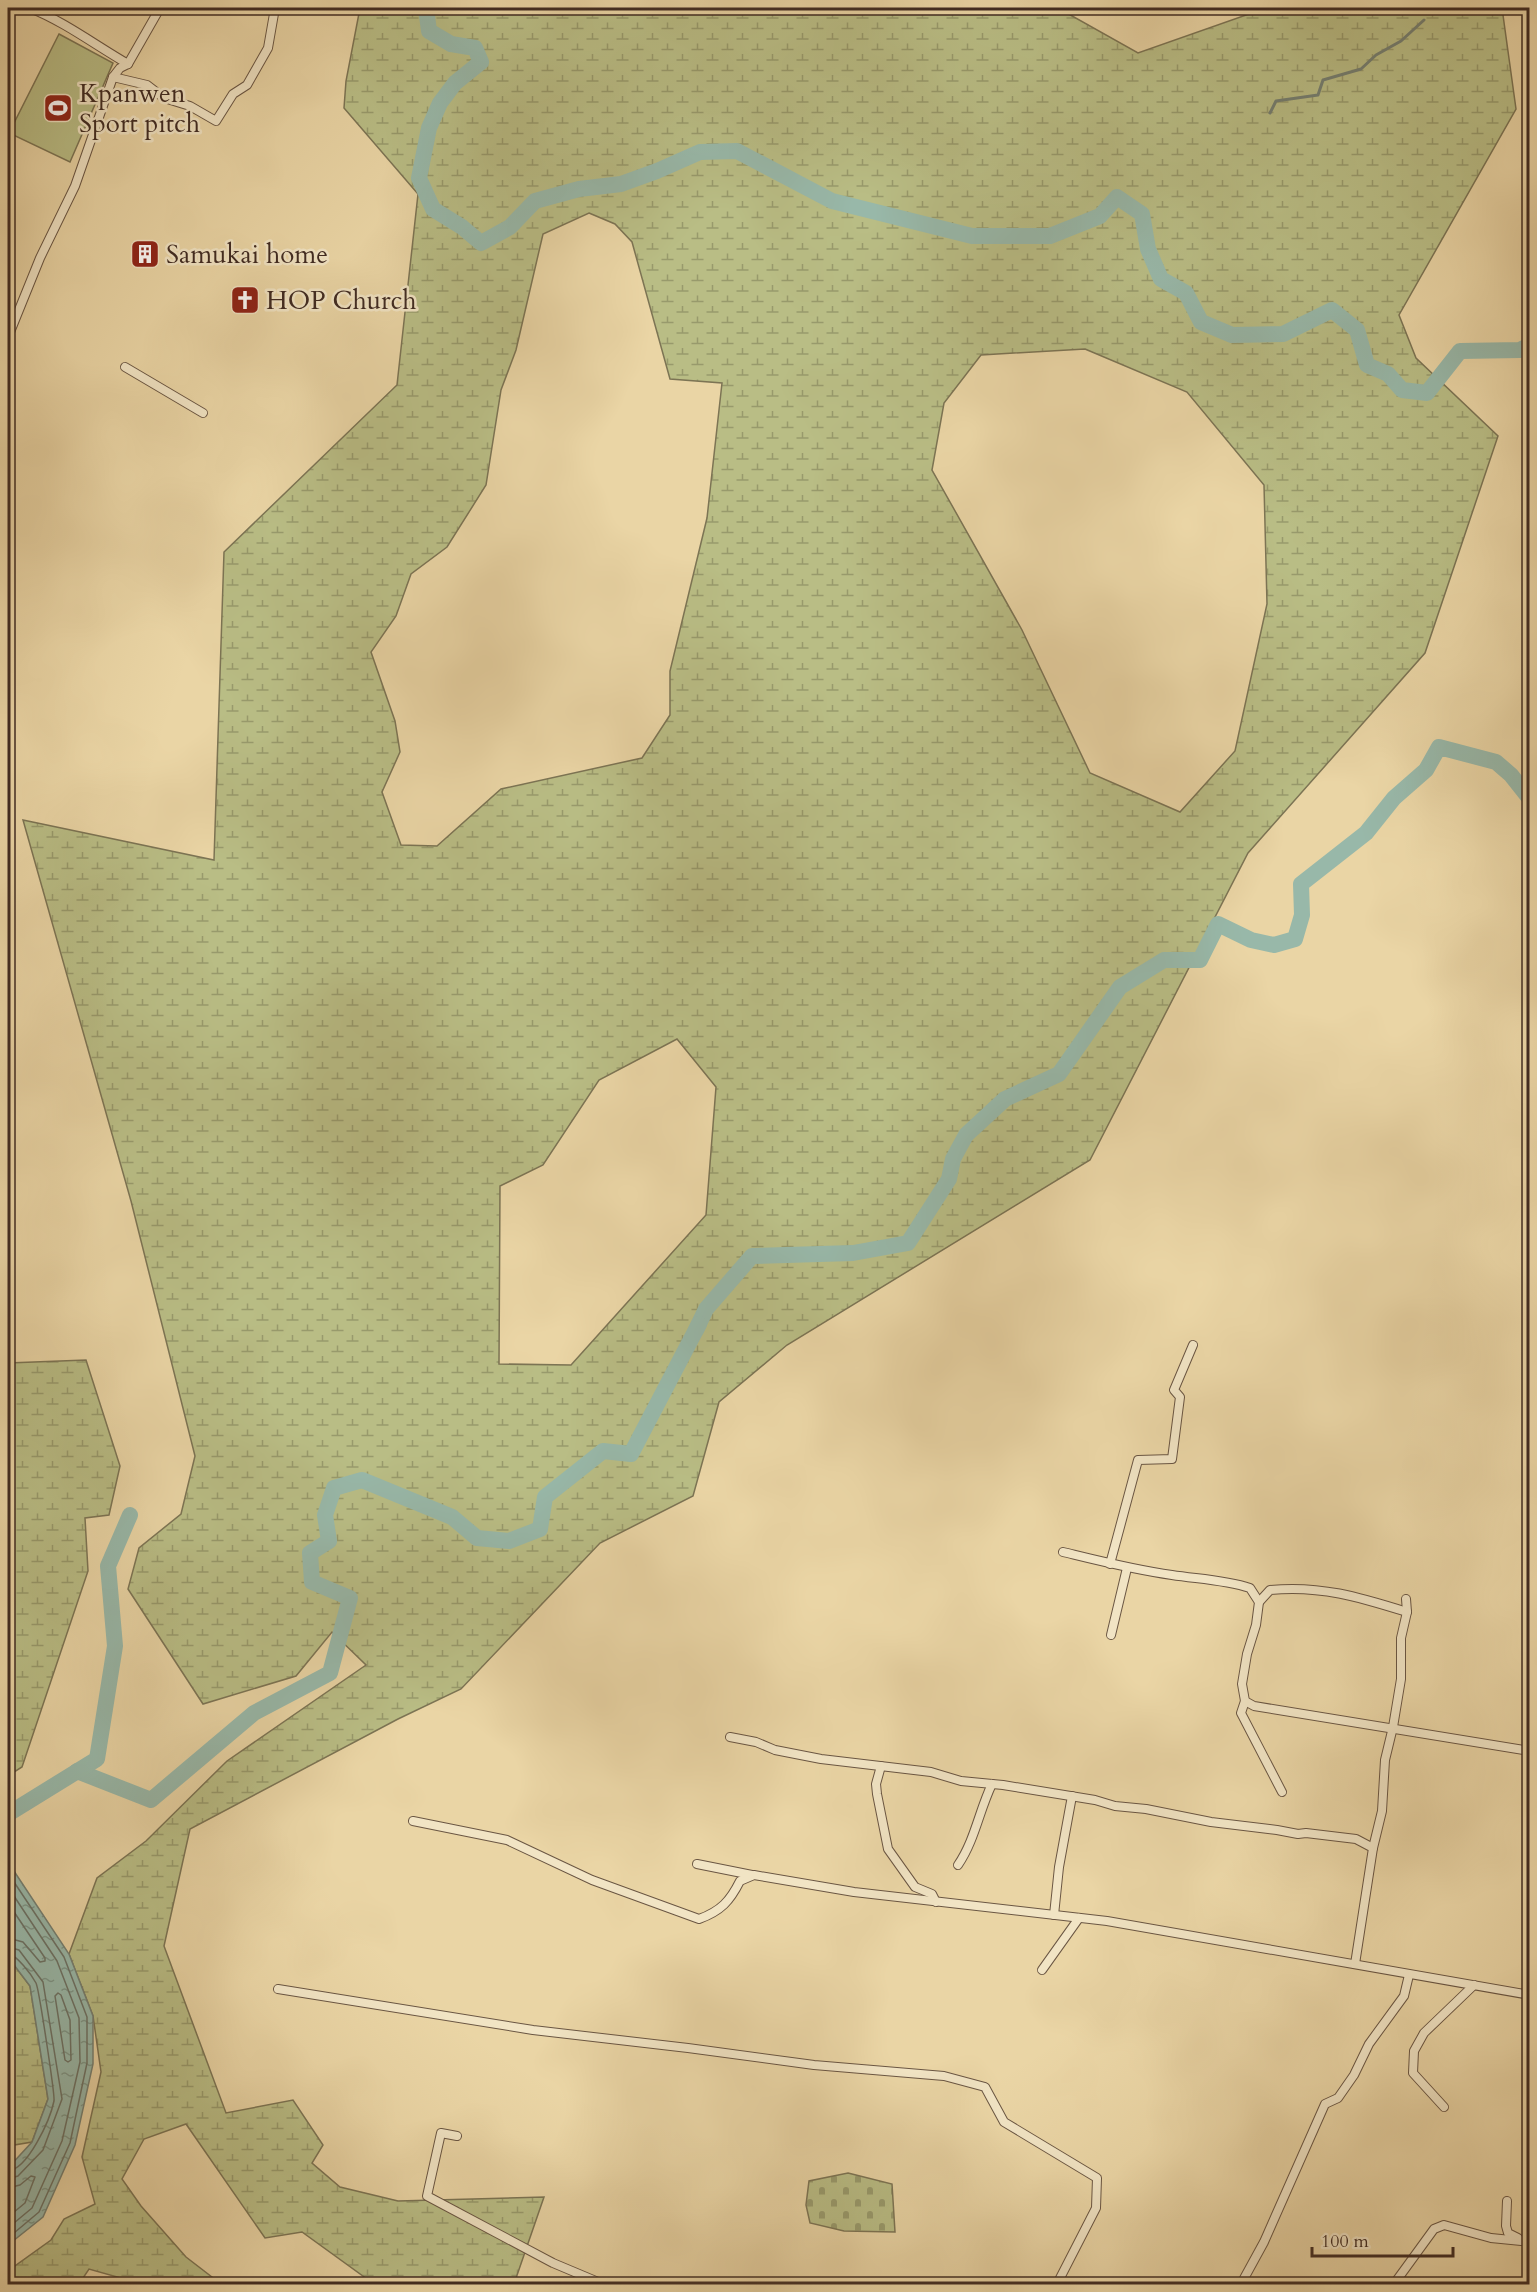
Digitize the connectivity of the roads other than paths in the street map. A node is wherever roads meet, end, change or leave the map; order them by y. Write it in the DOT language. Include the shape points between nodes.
graph roads {
  1 [pos="30,8"];
  2 [pos="160,8"];
  3 [pos="275,8"];
  4 [pos="128,64"];
  5 [pos="113,78"];
  6 [pos="11,317"];
  7 [pos="8,337"];
  8 [pos="125,367"];
  9 [pos="203,413"];
  10 [pos="1193,1345"];
  11 [pos="1063,1552"];
  12 [pos="1110,1564"];
  13 [pos="1127,1568"];
  14 [pos="1406,1599"];
  15 [pos="1259,1602"];
  16 [pos="1407,1612"];
  17 [pos="1111,1635"];
  18 [pos="1245,1701"];
  19 [pos="1394,1727"];
  20 [pos="730,1737"];
  21 [pos="1530,1751"];
  22 [pos="881,1766"];
  23 [pos="992,1784"];
  24 [pos="1282,1792"];
  25 [pos="1072,1796"];
  26 [pos="413,1821"];
  27 [pos="1373,1848"];
  28 [pos="697,1864"];
  29 [pos="958,1865"];
  30 [pos="754,1875"];
  31 [pos="936,1902"];
  32 [pos="1054,1915"];
  33 [pos="1079,1918"];
  34 [pos="1355,1964"];
  35 [pos="1042,1970"];
  36 [pos="1409,1975"];
  37 [pos="1474,1985"];
  38 [pos="278,1989"];
  39 [pos="1530,1995"];
  40 [pos="1444,2107"];
  41 [pos="457,2136"];
  42 [pos="1507,2201"];
  43 [pos="1526,2241"];
  44 [pos="603,2284"];
  45 [pos="1057,2284"];
  46 [pos="1241,2284"];
  47 [pos="1394,2284"];
  1 -- 4 [label="street" via="60,21"];
  2 -- 4 [label="street"];
  3 -- 5 [label="street" via="268,48 247,85 233,94 216,121 165,98 147,85"];
  4 -- 5 [label="street"];
  5 -- 6 [label="street" via="75,186"];
  6 -- 7 [label="street"];
  8 -- 9 [label="street"];
  10 -- 12 [label="street" via="1174,1390 1180,1397 1172,1459 1138,1460"];
  11 -- 12 [label="street"];
  12 -- 13 [label="street"];
  13 -- 15 [label="street" via="1232,1582 1250,1588"];
  13 -- 17 [label="street"];
  14 -- 16 [label="street"];
  15 -- 16 [label="street" via="1270,1590 1296,1587"];
  15 -- 18 [label="street" via="1242,1684"];
  16 -- 19 [label="street" via="1401,1638 1401,1678"];
  18 -- 19 [label="street" via="1254,1706"];
  18 -- 24 [label="street" via="1241,1713"];
  19 -- 21 [label="street"];
  19 -- 27 [label="street" via="1385,1760 1382,1811"];
  20 -- 22 [label="street" via="821,1759"];
  22 -- 23 [label="street"];
  22 -- 31 [label="street" via="876,1784 888,1849 915,1887 932,1894"];
  23 -- 25 [label="street"];
  23 -- 29 [label="street" via="976,1830"];
  25 -- 27 [label="street" via="1211,1822 1356,1839"];
  25 -- 32 [label="street"];
  26 -- 30 [label="street" via="507,1840 592,1880 699,1918 717,1913 740,1881"];
  27 -- 34 [label="street"];
  28 -- 30 [label="street"];
  30 -- 31 [label="street" via="854,1893"];
  31 -- 32 [label="street"];
  32 -- 33 [label="street"];
  33 -- 34 [label="street"];
  33 -- 35 [label="street"];
  34 -- 36 [label="street"];
  36 -- 37 [label="street"];
  36 -- 46 [label="street" via="1404,1996 1368,2044 1354,2075 1338,2098 1325,2104 1264,2242"];
  37 -- 39 [label="street"];
  37 -- 40 [label="street" via="1425,2033 1413,2051 1413,2073"];
  38 -- 45 [label="street" via="533,2030 814,2065 944,2076 985,2087 1004,2122 1097,2178 1096,2208"];
  41 -- 44 [label="street" via="441,2133 427,2196 553,2263"];
  42 -- 43 [label="street" via="1508,2233"];
  43 -- 47 [label="street" via="1491,2238 1444,2225 1434,2229"];
}
